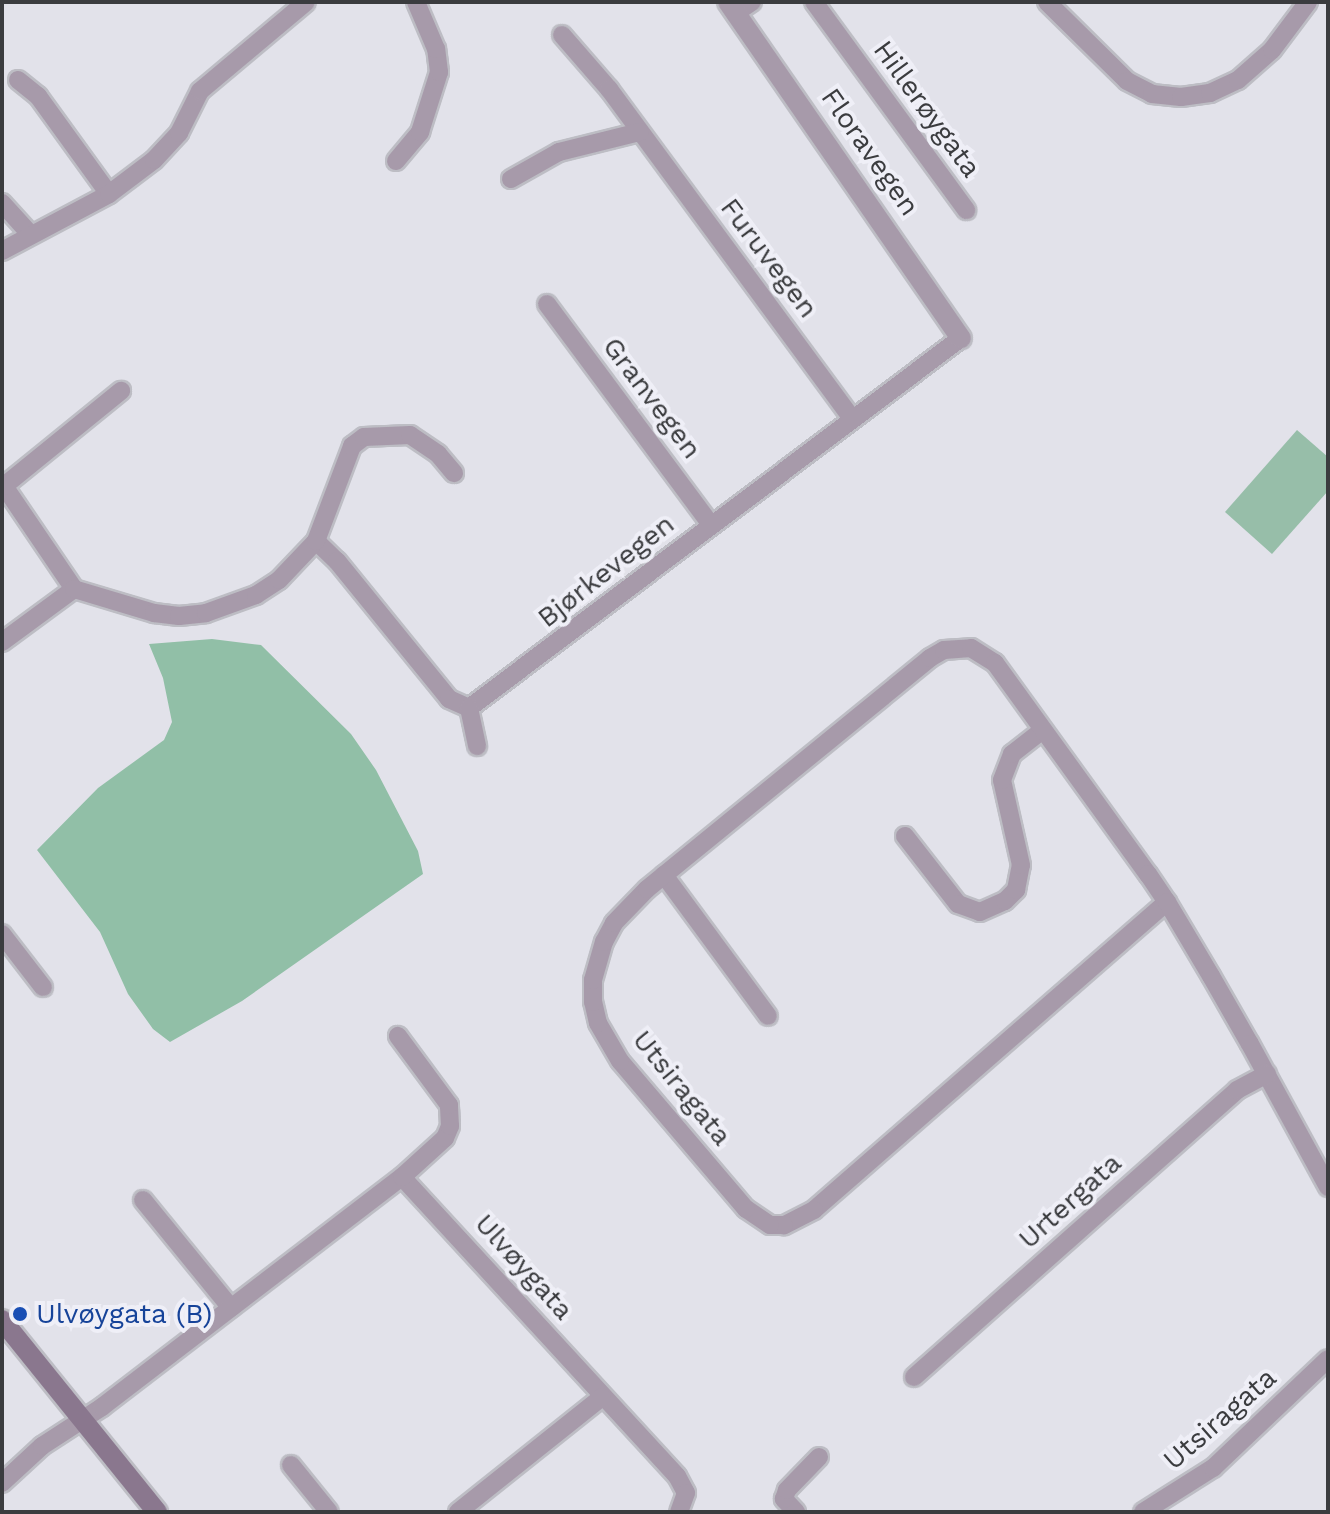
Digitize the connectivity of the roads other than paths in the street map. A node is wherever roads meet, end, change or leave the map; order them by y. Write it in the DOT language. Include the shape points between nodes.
graph roads {
  1 [pos="306,2"];
  2 [pos="416,2"];
  3 [pos="814,2"];
  4 [pos="1047,2"];
  5 [pos="1308,2"];
  6 [pos="739,5"];
  7 [pos="562,35"];
  8 [pos="18,80"];
  9 [pos="640,132"];
  10 [pos="396,161"];
  11 [pos="511,179"];
  12 [pos="109,194"];
  13 [pos="2,203"];
  14 [pos="966,210"];
  15 [pos="31,235"];
  16 [pos="2,251"];
  17 [pos="547,304"];
  18 [pos="961,338"];
  19 [pos="121,391"];
  20 [pos="852,418"];
  21 [pos="454,473"];
  22 [pos="3,485"];
  23 [pos="711,525"];
  24 [pos="316,541"];
  25 [pos="74,589"];
  26 [pos="2,642"];
  27 [pos="469,708"];
  28 [pos="1043,730"];
  29 [pos="477,746"];
  30 [pos="905,836"];
  31 [pos="664,875"];
  32 [pos="1167,902"];
  33 [pos="2,934"];
  34 [pos="43,987"];
  35 [pos="768,1016"];
  36 [pos="398,1036"];
  37 [pos="1267,1074"];
  38 [pos="402,1177"];
  39 [pos="1328,1187"];
  40 [pos="143,1200"];
  41 [pos="231,1308"];
  42 [pos="2,1320"];
  43 [pos="1328,1359"];
  44 [pos="914,1377"];
  45 [pos="602,1397"];
  46 [pos="81,1419"];
  47 [pos="819,1457"];
  48 [pos="291,1465"];
  49 [pos="2,1483"];
  50 [pos="157,1512"];
  51 [pos="329,1512"];
  52 [pos="458,1512"];
  53 [pos="679,1512"];
  54 [pos="796,1512"];
  55 [pos="1143,1512"];
  1 -- 12 [label="street" via="200,91 179,133"];
  2 -- 10 [label="street" via="436,49 439,72 425,123"];
  3 -- 14 [label="street, Hillerøygata"];
  4 -- 5 [label="street" via="1127,81 1152,94 1181,97 1210,93 1238,80 1272,50"];
  6 -- 18 [label="street, Floravegen"];
  7 -- 9 [label="street, Furuvegen"];
  8 -- 12 [label="street" via="38,96"];
  9 -- 11 [label="street" via="559,152"];
  9 -- 20 [label="street, Furuvegen"];
  12 -- 15 [label="street"];
  13 -- 15 [label="street"];
  15 -- 16 [label="street"];
  17 -- 23 [label="street, Granvegen"];
  18 -- 20 [label="street, Bjørkevegen"];
  19 -- 22 [label="street"];
  20 -- 23 [label="street, Bjørkevegen"];
  21 -- 24 [label="street" via="410,435 364,437 352,446"];
  22 -- 25 [label="street"];
  23 -- 27 [label="street, Bjørkevegen"];
  24 -- 25 [label="street" via="279,580 256,595 206,613 154,613"];
  24 -- 27 [label="street" via="449,699"];
  25 -- 26 [label="street"];
  27 -- 29 [label="street"];
  28 -- 30 [label="street" via="1012,754 1002,780 1021,865 1016,890 1005,901 980,912 967,910"];
  28 -- 31 [label="street, Utsiragata" via="984,652 944,650"];
  28 -- 32 [label="street, Utsiragata"];
  31 -- 32 [label="street, Utsiragata" via="630,905 604,942 593,980 598,1023 620,1061 746,1209 770,1225 784,1225 814,1210"];
  31 -- 35 [label="street"];
  32 -- 37 [label="street, Utsiragata"];
  33 -- 34 [label="street"];
  36 -- 38 [label="street" via="451,1115 445,1138"];
  37 -- 39 [label="street, Utsiragata"];
  37 -- 44 [label="street, Urtergata" via="1237,1090"];
  38 -- 41 [label="street"];
  38 -- 45 [label="street, Ulvøygata"];
  40 -- 41 [label="street"];
  41 -- 46 [label="street"];
  42 -- 46 [label="main road"];
  43 -- 55 [label="street, Utsiragata" via="1213,1468"];
  45 -- 52 [label="street"];
  45 -- 53 [label="street, Ulvøygata" via="683,1485 685,1502"];
  46 -- 49 [label="street"];
  46 -- 50 [label="main road"];
  47 -- 54 [label="street" via="787,1490 784,1499"];
  48 -- 51 [label="street"];
}
